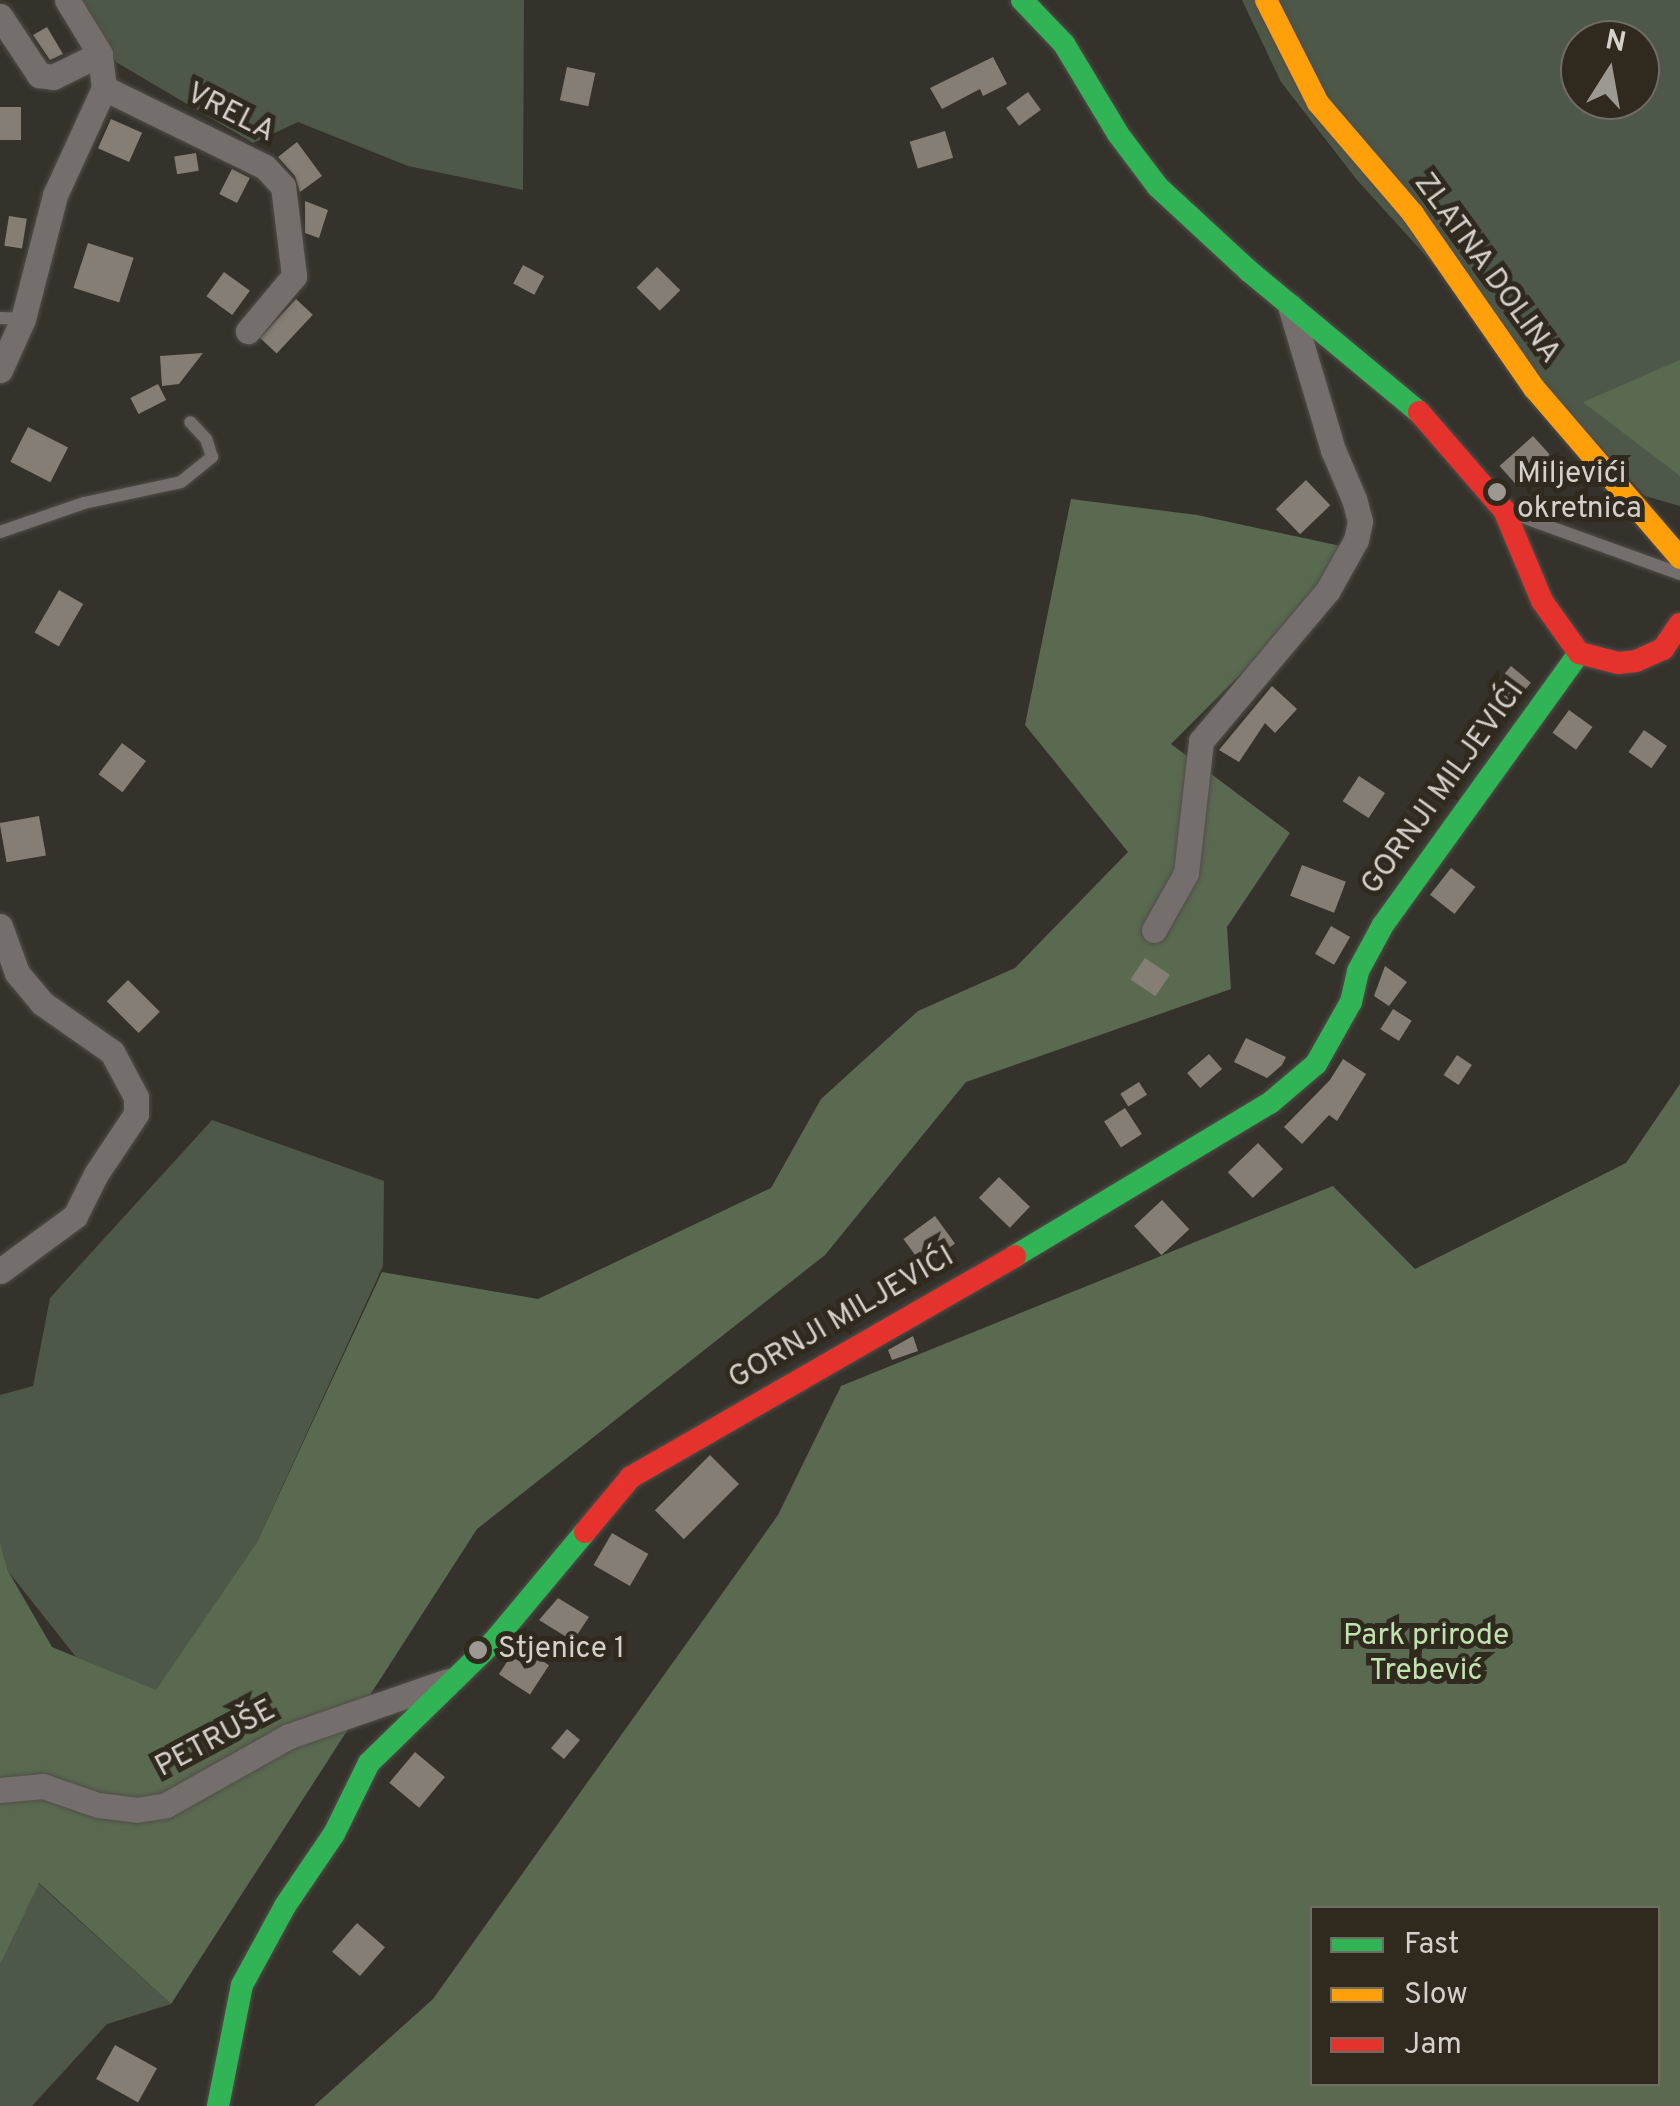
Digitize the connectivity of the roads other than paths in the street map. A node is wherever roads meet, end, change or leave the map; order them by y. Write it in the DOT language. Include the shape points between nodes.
graph roads {
  1 [pos="68,0"];
  2 [pos="1022,0"];
  3 [pos="1266,0"];
  4 [pos="0,16"];
  5 [pos="100,54"];
  6 [pos="104,88"];
  7 [pos="1290,306"];
  8 [pos="11,318"];
  9 [pos="248,331"];
  10 [pos="0,370"];
  11 [pos="190,422"];
  12 [pos="1504,510"];
  13 [pos="0,532"];
  14 [pos="1680,558"];
  15 [pos="1680,574"];
  16 [pos="1680,624"];
  17 [pos="1579,653"];
  18 [pos="0,926"];
  19 [pos="1154,930"];
  20 [pos="0,1271"];
  21 [pos="457,1677"];
  22 [pos="0,1790"];
  23 [pos="218,2106"];
  1 -- 5 [label="street"];
  2 -- 7 [label="street" via="1064,44 1158,186"];
  3 -- 14 [label="street, ZLATNA DOLINA" via="1318,103 1413,214 1534,388"];
  4 -- 5 [label="street" via="39,75 52,76"];
  5 -- 6 [label="street"];
  6 -- 8 [label="street" via="55,195"];
  6 -- 9 [label="street, VRELA" via="265,167 283,186 294,276"];
  7 -- 12 [label="street" via="1422,414"];
  7 -- 19 [label="street" via="1332,450 1354,499 1356,540 1328,590 1201,742 1186,873"];
  8 -- 10 [label="street"];
  11 -- 13 [label="lane" via="212,457 181,482 84,502"];
  12 -- 15 [label="lane"];
  12 -- 17 [label="street" via="1542,601"];
  16 -- 17 [label="street" via="1663,649 1636,661"];
  17 -- 21 [label="street, GORNJI MILJEVIĆI" via="1383,925 1316,1064 1270,1103 1092,1213 631,1477"];
  18 -- 20 [label="street" via="18,973 42,1003 112,1052 136,1097 136,1114 75,1216"];
  21 -- 22 [label="street, PETRUŠE" via="289,1736 166,1805 98,1805 43,1786"];
  21 -- 23 [label="street, GORNJI MILJEVIĆI" via="370,1763 334,1834 285,1906 242,1985"];
}
